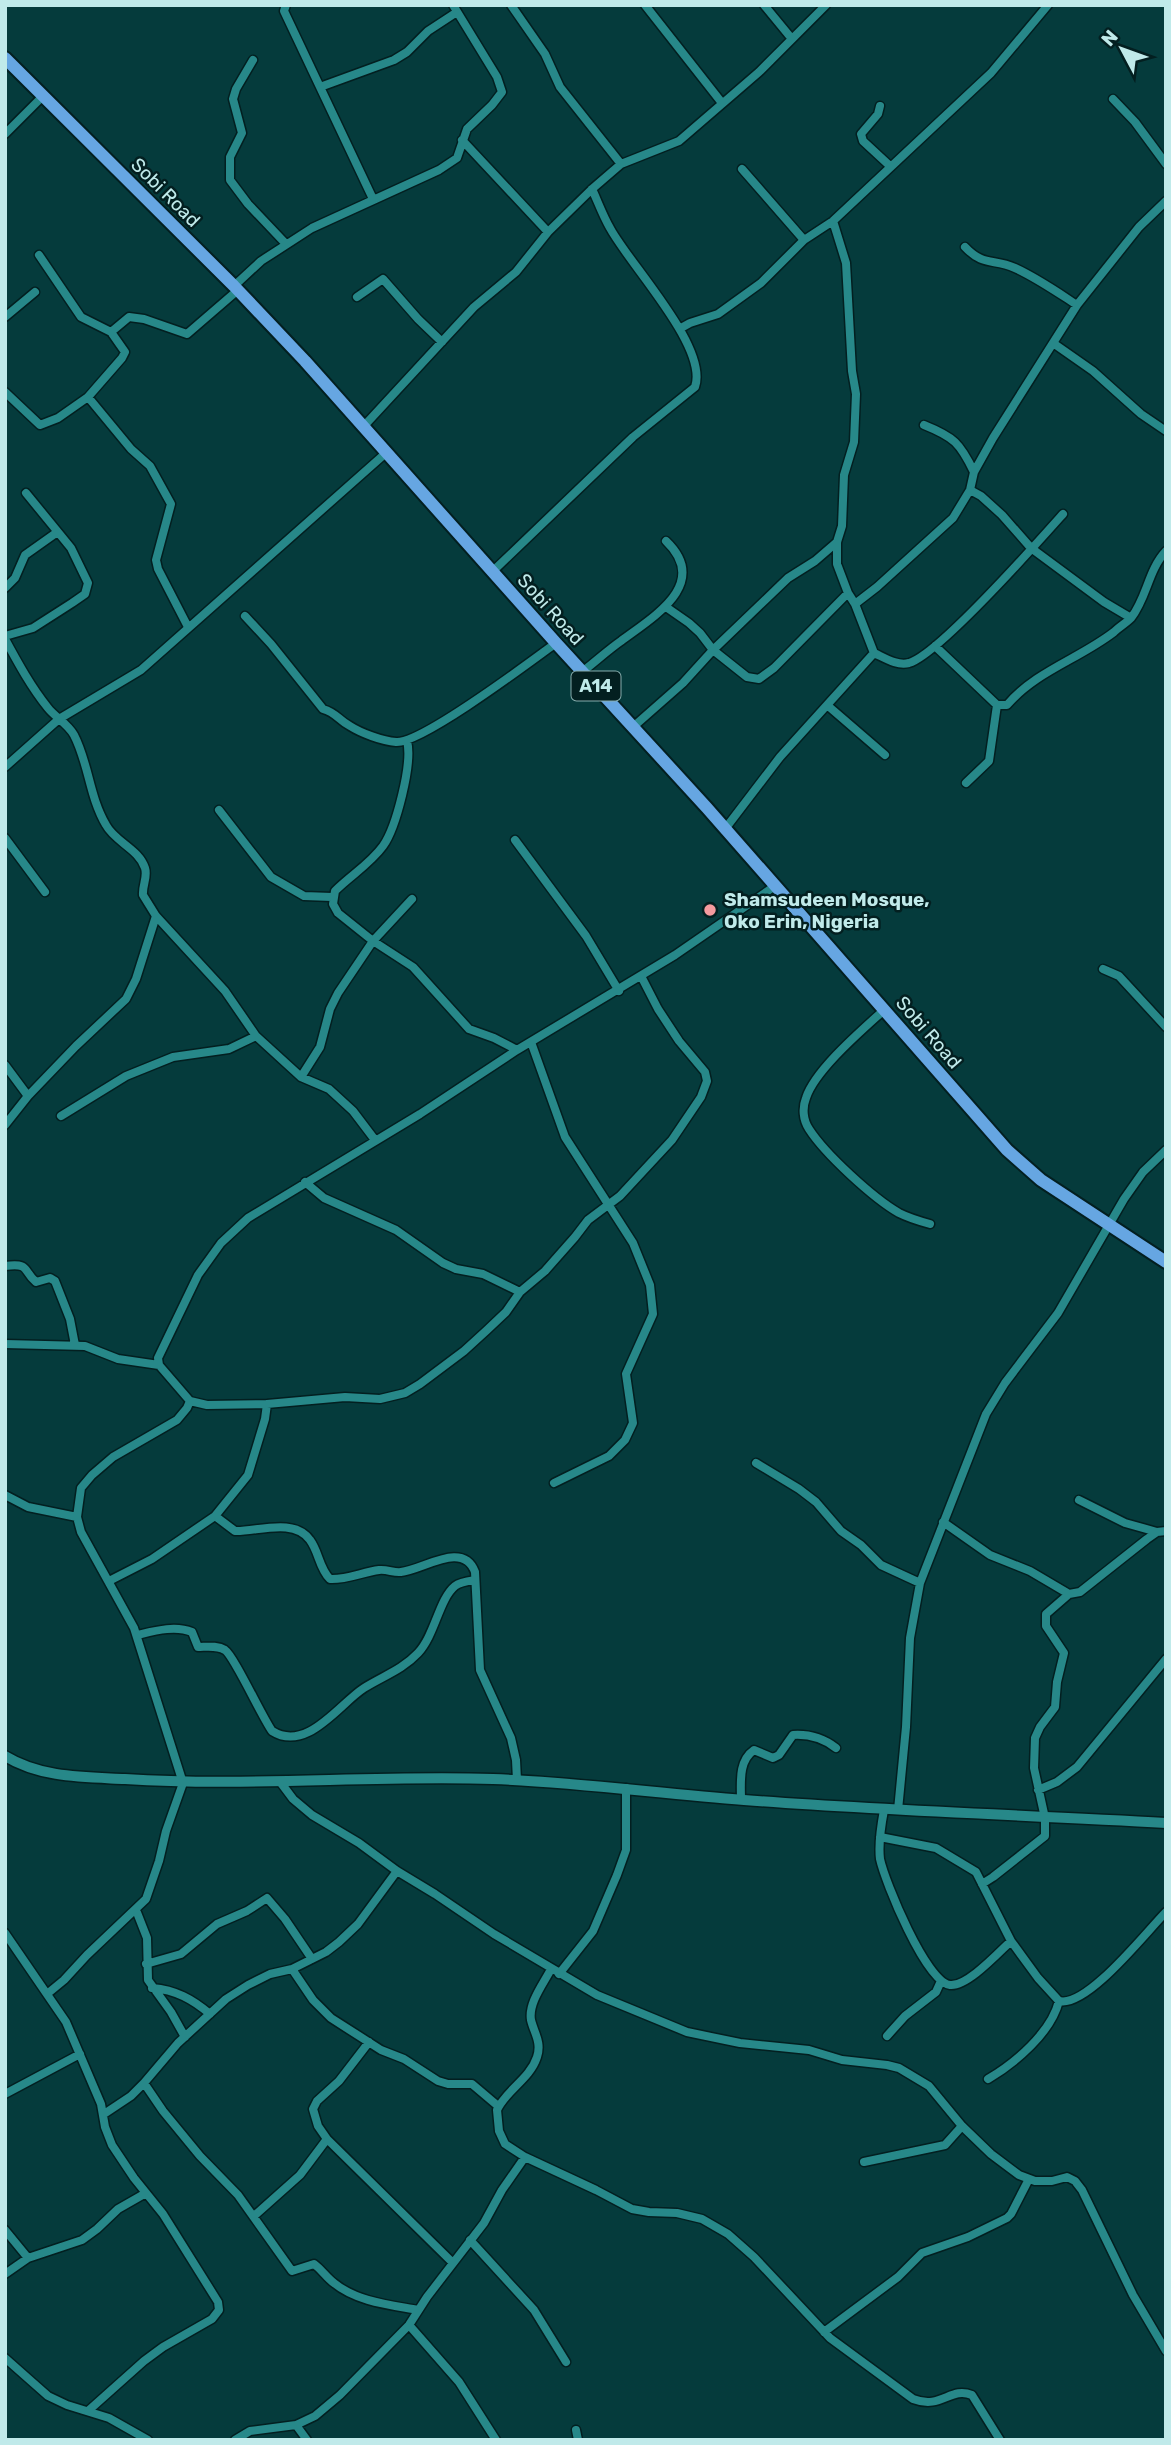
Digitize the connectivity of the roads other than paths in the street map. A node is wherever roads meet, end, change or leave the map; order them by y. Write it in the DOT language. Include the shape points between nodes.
graph roads {
  1 [pos="286,5"];
  2 [pos="511,5"];
  3 [pos="645,5"];
  4 [pos="764,5"];
  5 [pos="826,5"];
  6 [pos="1048,5"];
  7 [pos="455,9"];
  8 [pos="792,39"];
  9 [pos="5,58"];
  10 [pos="253,60"];
  11 [pos="320,87"];
  12 [pos="38,91"];
  13 [pos="1114,99"];
  14 [pos="722,103"];
  15 [pos="880,106"];
  16 [pos="5,134"];
  17 [pos="462,140"];
  18 [pos="621,164"];
  19 [pos="1166,164"];
  20 [pos="890,166"];
  21 [pos="742,169"];
  22 [pos="592,188"];
  23 [pos="373,199"];
  24 [pos="1166,201"];
  25 [pos="833,220"];
  26 [pos="548,232"];
  27 [pos="804,240"];
  28 [pos="286,244"];
  29 [pos="965,247"];
  30 [pos="39,255"];
  31 [pos="236,288"];
  32 [pos="35,292"];
  33 [pos="357,297"];
  34 [pos="1077,305"];
  35 [pos="5,317"];
  36 [pos="681,328"];
  37 [pos="111,332"];
  38 [pos="442,342"];
  39 [pos="1053,344"];
  40 [pos="5,392"];
  41 [pos="88,397"];
  42 [pos="924,425"];
  43 [pos="364,426"];
  44 [pos="1166,431"];
  45 [pos="387,452"];
  46 [pos="974,472"];
  47 [pos="970,490"];
  48 [pos="26,493"];
  49 [pos="1063,514"];
  50 [pos="57,533"];
  51 [pos="666,541"];
  52 [pos="837,542"];
  53 [pos="1031,548"];
  54 [pos="1166,551"];
  55 [pos="492,572"];
  56 [pos="5,587"];
  57 [pos="848,593"];
  58 [pos="855,604"];
  59 [pos="666,607"];
  60 [pos="245,616"];
  61 [pos="1130,618"];
  62 [pos="188,627"];
  63 [pos="5,638"];
  64 [pos="556,643"];
  65 [pos="935,646"];
  66 [pos="713,650"];
  67 [pos="874,653"];
  68 [pos="582,672"];
  69 [pos="827,705"];
  70 [pos="997,705"];
  71 [pos="59,719"];
  72 [pos="633,727"];
  73 [pos="407,741"];
  74 [pos="885,755"];
  75 [pos="5,767"];
  76 [pos="966,783"];
  77 [pos="219,810"];
  78 [pos="725,829"];
  79 [pos="5,838"];
  80 [pos="515,841"];
  81 [pos="775,886"];
  82 [pos="45,892"];
  83 [pos="332,897"];
  84 [pos="412,900"];
  85 [pos="156,916"];
  86 [pos="373,942"];
  87 [pos="1103,969"];
  88 [pos="641,976"];
  89 [pos="619,991"];
  90 [pos="884,1010"];
  91 [pos="1166,1027"];
  92 [pos="256,1037"];
  93 [pos="531,1042"];
  94 [pos="517,1051"];
  95 [pos="5,1065"];
  96 [pos="300,1077"];
  97 [pos="28,1096"];
  98 [pos="61,1116"];
  99 [pos="5,1125"];
  100 [pos="375,1140"];
  101 [pos="1166,1150"];
  102 [pos="305,1182"];
  103 [pos="606,1205"];
  104 [pos="930,1224"];
  105 [pos="1109,1225"];
  106 [pos="1166,1262"];
  107 [pos="5,1266"];
  108 [pos="520,1292"];
  109 [pos="5,1344"];
  110 [pos="75,1345"];
  111 [pos="159,1365"];
  112 [pos="190,1401"];
  113 [pos="267,1404"];
  114 [pos="756,1463"];
  115 [pos="554,1483"];
  116 [pos="5,1495"];
  117 [pos="1079,1500"];
  118 [pos="215,1516"];
  119 [pos="76,1517"];
  120 [pos="943,1522"];
  121 [pos="1162,1532"];
  122 [pos="475,1580"];
  123 [pos="109,1581"];
  124 [pos="920,1583"];
  125 [pos="1069,1594"];
  126 [pos="137,1635"];
  127 [pos="1166,1659"];
  128 [pos="836,1748"];
  129 [pos="5,1756"];
  130 [pos="517,1780"];
  131 [pos="183,1783"];
  132 [pos="281,1783"];
  133 [pos="626,1788"];
  134 [pos="1038,1790"];
  135 [pos="741,1800"];
  136 [pos="884,1810"];
  137 [pos="898,1810"];
  138 [pos="1045,1818"];
  139 [pos="1166,1823"];
  140 [pos="880,1837"];
  141 [pos="397,1871"];
  142 [pos="982,1884"];
  143 [pos="136,1910"];
  144 [pos="1166,1912"];
  145 [pos="5,1933"];
  146 [pos="1011,1941"];
  147 [pos="312,1959"];
  148 [pos="146,1964"];
  149 [pos="292,1969"];
  150 [pos="555,1971"];
  151 [pos="941,1981"];
  152 [pos="152,1987"];
  153 [pos="47,1994"];
  154 [pos="1059,2001"];
  155 [pos="209,2014"];
  156 [pos="185,2036"];
  157 [pos="887,2036"];
  158 [pos="369,2042"];
  159 [pos="80,2053"];
  160 [pos="988,2079"];
  161 [pos="145,2083"];
  162 [pos="5,2094"];
  163 [pos="498,2106"];
  164 [pos="104,2114"];
  165 [pos="962,2126"];
  166 [pos="327,2139"];
  167 [pos="525,2157"];
  168 [pos="864,2162"];
  169 [pos="1028,2179"];
  170 [pos="146,2193"];
  171 [pos="254,2216"];
  172 [pos="5,2230"];
  173 [pos="470,2240"];
  174 [pos="28,2258"];
  175 [pos="453,2263"];
  176 [pos="5,2274"];
  177 [pos="418,2310"];
  178 [pos="410,2325"];
  179 [pos="824,2332"];
  180 [pos="1166,2351"];
  181 [pos="5,2358"];
  182 [pos="566,2362"];
  183 [pos="88,2411"];
  184 [pos="296,2425"];
  185 [pos="576,2430"];
  186 [pos="147,2439"];
  187 [pos="236,2440"];
  188 [pos="307,2440"];
  189 [pos="496,2440"];
  190 [pos="578,2440"];
  191 [pos="1000,2440"];
  1 -- 11 [label="street" via="284,11"];
  2 -- 18 [label="street" via="545,54 560,87"];
  3 -- 14 [label="street"];
  4 -- 8 [label="street"];
  5 -- 8 [label="street"];
  6 -- 20 [label="street" via="991,73"];
  7 -- 11 [label="street" via="394,60"];
  7 -- 17 [label="street" via="497,76 502,92 469,126"];
  8 -- 14 [label="street"];
  9 -- 12 [label="highway, Sobi Road / A14"];
  10 -- 28 [label="street" via="233,99 242,133 230,157 230,180"];
  11 -- 23 [label="street"];
  12 -- 16 [label="street"];
  12 -- 31 [label="highway, Sobi Road / A14"];
  13 -- 19 [label="street"];
  14 -- 18 [label="street" via="679,141"];
  15 -- 20 [label="street" via="861,134"];
  17 -- 23 [label="street" via="453,162"];
  17 -- 26 [label="street"];
  18 -- 22 [label="street"];
  20 -- 25 [label="street"];
  21 -- 27 [label="street"];
  22 -- 26 [label="street"];
  22 -- 36 [label="street" via="610,229"];
  23 -- 28 [label="street"];
  24 -- 34 [label="street" via="1139,227"];
  25 -- 27 [label="street"];
  25 -- 52 [label="street" via="846,262 857,403"];
  26 -- 38 [label="street" via="516,272"];
  27 -- 36 [label="street" via="761,283 718,314"];
  28 -- 31 [label="street" via="261,261"];
  29 -- 34 [label="street" via="982,261 1024,272"];
  30 -- 37 [label="street" via="81,317"];
  31 -- 37 [label="street" via="187,334 129,317"];
  31 -- 43 [label="highway, Sobi Road / A14"];
  32 -- 35 [label="street"];
  33 -- 38 [label="street" via="383,279"];
  34 -- 39 [label="street"];
  36 -- 55 [label="street" via="698,378 695,387 632,437"];
  37 -- 41 [label="street" via="125,352"];
  38 -- 43 [label="street"];
  39 -- 44 [label="street"];
  39 -- 46 [label="street"];
  40 -- 41 [label="street" via="40,425"];
  41 -- 62 [label="street" via="150,466 171,504 158,569"];
  42 -- 46 [label="street" via="950,436"];
  43 -- 45 [label="highway, Sobi Road / A14"];
  45 -- 55 [label="highway, Sobi Road / A14"];
  45 -- 62 [label="street"];
  46 -- 47 [label="street"];
  47 -- 53 [label="street" via="988,502"];
  47 -- 58 [label="street" via="953,518"];
  48 -- 50 [label="street"];
  49 -- 53 [label="street"];
  50 -- 56 [label="street" via="26,555"];
  50 -- 63 [label="street" via="83,569 88,583 85,594 33,628"];
  51 -- 59 [label="street" via="679,556 683,575"];
  52 -- 57 [label="street" via="836,564"];
  52 -- 66 [label="street" via="788,578"];
  53 -- 61 [label="street"];
  53 -- 65 [label="street"];
  54 -- 61 [label="street"];
  55 -- 64 [label="highway, Sobi Road / A14"];
  57 -- 58 [label="street"];
  57 -- 66 [label="street" via="759,680 747,677"];
  58 -- 67 [label="street"];
  59 -- 66 [label="street" via="701,633"];
  59 -- 68 [label="street"];
  60 -- 73 [label="street" via="323,709 368,734"];
  61 -- 70 [label="street" via="1091,649 1035,679 1007,705"];
  62 -- 71 [label="street" via="141,670"];
  63 -- 71 [label="street" via="27,678"];
  64 -- 68 [label="highway, Sobi Road / A14"];
  64 -- 73 [label="street" via="499,685"];
  65 -- 67 [label="street" via="911,663 899,664"];
  65 -- 70 [label="street"];
  66 -- 72 [label="street"];
  67 -- 69 [label="street"];
  68 -- 72 [label="highway, Sobi Road / A14"];
  69 -- 74 [label="street"];
  69 -- 78 [label="street"];
  70 -- 76 [label="street" via="989,761"];
  71 -- 75 [label="street"];
  71 -- 85 [label="street" via="79,747 93,797 110,833 144,864 143,895"];
  72 -- 78 [label="highway, Sobi Road / A14"];
  73 -- 83 [label="street" via="404,789 384,845"];
  77 -- 83 [label="street" via="271,877 304,896"];
  78 -- 81 [label="highway, Sobi Road / A14"];
  79 -- 82 [label="street"];
  80 -- 89 [label="street" via="586,936"];
  81 -- 88 [label="street"];
  81 -- 90 [label="highway, Sobi Road / A14"];
  83 -- 86 [label="street" via="338,913"];
  84 -- 86 [label="street"];
  85 -- 92 [label="street" via="225,991"];
  85 -- 97 [label="street" via="126,999"];
  86 -- 94 [label="street" via="413,967 469,1029"];
  86 -- 96 [label="street" via="338,993 320,1047"];
  87 -- 91 [label="street" via="1118,976"];
  88 -- 89 [label="street"];
  88 -- 103 [label="street" via="657,1009 707,1081 672,1140"];
  89 -- 93 [label="street"];
  90 -- 104 [label="street" via="831,1062 810,1089 803,1114 808,1128 855,1179 898,1212"];
  90 -- 105 [label="highway, Sobi Road / A14" via="1024,1167"];
  92 -- 96 [label="street"];
  92 -- 98 [label="street" via="229,1049 173,1057 126,1076"];
  93 -- 94 [label="street"];
  93 -- 103 [label="street" via="565,1137"];
  94 -- 100 [label="street"];
  95 -- 97 [label="street"];
  96 -- 100 [label="street" via="329,1089"];
  97 -- 99 [label="street"];
  100 -- 102 [label="street"];
  101 -- 105 [label="street" via="1143,1172"];
  102 -- 108 [label="street" via="331,1201 396,1230 443,1264 483,1274"];
  102 -- 111 [label="street" via="247,1218 221,1242 198,1275 158,1358"];
  103 -- 108 [label="street"];
  103 -- 115 [label="street" via="633,1243 650,1285 653,1314 626,1374 633,1423 625,1440 609,1456"];
  105 -- 106 [label="highway, Sobi Road / A14"];
  105 -- 120 [label="street" via="1058,1313 986,1414"];
  107 -- 110 [label="street" via="26,1268 36,1282 55,1281"];
  108 -- 113 [label="street" via="506,1312 464,1351 405,1393 380,1399 345,1397"];
  109 -- 110 [label="street"];
  110 -- 111 [label="street" via="118,1359"];
  111 -- 112 [label="street"];
  112 -- 113 [label="street"];
  112 -- 119 [label="street" via="177,1420 113,1457 92,1475 81,1488"];
  113 -- 118 [label="street" via="248,1475"];
  114 -- 124 [label="street" via="816,1502 881,1565"];
  116 -- 119 [label="street" via="28,1507"];
  117 -- 121 [label="street" via="1125,1523"];
  118 -- 122 [label="street" via="235,1531 277,1527 298,1531 311,1541 330,1579 382,1569 404,1572 454,1558 469,1561"];
  118 -- 123 [label="street" via="152,1559"];
  119 -- 123 [label="street"];
  120 -- 124 [label="street"];
  120 -- 125 [label="street" via="990,1555"];
  121 -- 125 [label="street" via="1080,1592"];
  122 -- 126 [label="street" via="450,1592 429,1639 406,1664 355,1694 321,1725 298,1734 272,1731 225,1650 198,1647 192,1632 184,1629"];
  122 -- 130 [label="street" via="480,1670 511,1738"];
  123 -- 126 [label="street"];
  124 -- 137 [label="street" via="910,1638"];
  125 -- 134 [label="street" via="1046,1614 1046,1626 1064,1656 1055,1707 1035,1738"];
  126 -- 131 [label="street"];
  127 -- 134 [label="street" via="1077,1767"];
  128 -- 135 [label="street" via="825,1739 793,1735 773,1758 754,1750 741,1770"];
  129 -- 131 [label="street" via="64,1776"];
  130 -- 132 [label="street" via="387,1778"];
  130 -- 133 [label="street"];
  131 -- 132 [label="street"];
  131 -- 143 [label="street" via="149,1891"];
  132 -- 141 [label="street" via="312,1815"];
  133 -- 135 [label="street"];
  133 -- 150 [label="street" via="626,1850 617,1875 593,1931"];
  134 -- 138 [label="street"];
  135 -- 136 [label="street"];
  136 -- 137 [label="street"];
  136 -- 140 [label="street"];
  137 -- 138 [label="street"];
  138 -- 139 [label="street"];
  138 -- 142 [label="street" via="1044,1838"];
  140 -- 142 [label="street" via="936,1848 976,1872"];
  140 -- 151 [label="street" via="880,1858 896,1906 915,1945"];
  141 -- 147 [label="street" via="358,1924"];
  141 -- 150 [label="street"];
  142 -- 146 [label="street"];
  143 -- 148 [label="street" via="147,1938"];
  143 -- 153 [label="street"];
  144 -- 154 [label="street" via="1082,1996"];
  145 -- 153 [label="street"];
  146 -- 151 [label="street" via="959,1984"];
  146 -- 154 [label="street"];
  147 -- 148 [label="street" via="267,1898 218,1924 181,1954"];
  147 -- 149 [label="street"];
  148 -- 152 [label="street"];
  149 -- 155 [label="street" via="248,1984"];
  149 -- 158 [label="street" via="320,2009"];
  150 -- 163 [label="street" via="531,2010 539,2045 537,2059"];
  150 -- 165 [label="street" via="597,1995 687,2032 900,2068 929,2086"];
  151 -- 157 [label="street" via="936,1992"];
  152 -- 155 [label="street" via="181,1994"];
  152 -- 156 [label="street"];
  153 -- 159 [label="street"];
  154 -- 160 [label="street" via="1056,2012 1023,2053"];
  155 -- 156 [label="street"];
  156 -- 161 [label="street"];
  158 -- 163 [label="street" via="438,2081 472,2084"];
  158 -- 166 [label="street" via="313,2109"];
  159 -- 162 [label="street"];
  159 -- 164 [label="street"];
  161 -- 164 [label="street"];
  161 -- 171 [label="street" via="163,2111"];
  163 -- 167 [label="street" via="505,2144"];
  164 -- 170 [label="street" via="112,2145"];
  165 -- 168 [label="street" via="945,2145"];
  165 -- 169 [label="street" via="991,2154"];
  166 -- 171 [label="street" via="300,2175"];
  166 -- 175 [label="street"];
  167 -- 173 [label="street"];
  167 -- 179 [label="street" via="632,2209 702,2219 728,2234"];
  169 -- 179 [label="street" via="1007,2218 922,2253 898,2277"];
  169 -- 180 [label="street" via="1067,2177 1082,2190"];
  170 -- 174 [label="street" via="118,2209 82,2240"];
  170 -- 183 [label="street" via="212,2290 219,2310 212,2319 144,2361"];
  171 -- 177 [label="street" via="292,2271 314,2264 349,2292"];
  172 -- 174 [label="street"];
  173 -- 175 [label="street"];
  173 -- 182 [label="street" via="534,2310"];
  174 -- 176 [label="street"];
  175 -- 177 [label="street"];
  177 -- 178 [label="street"];
  178 -- 184 [label="street" via="340,2395"];
  178 -- 189 [label="street" via="458,2382"];
  179 -- 191 [label="street" via="913,2399 932,2403 958,2392 972,2395"];
  181 -- 183 [label="street" via="48,2396"];
  183 -- 186 [label="street"];
  184 -- 187 [label="street" via="250,2431"];
  184 -- 188 [label="street"];
  185 -- 190 [label="street"];
}
